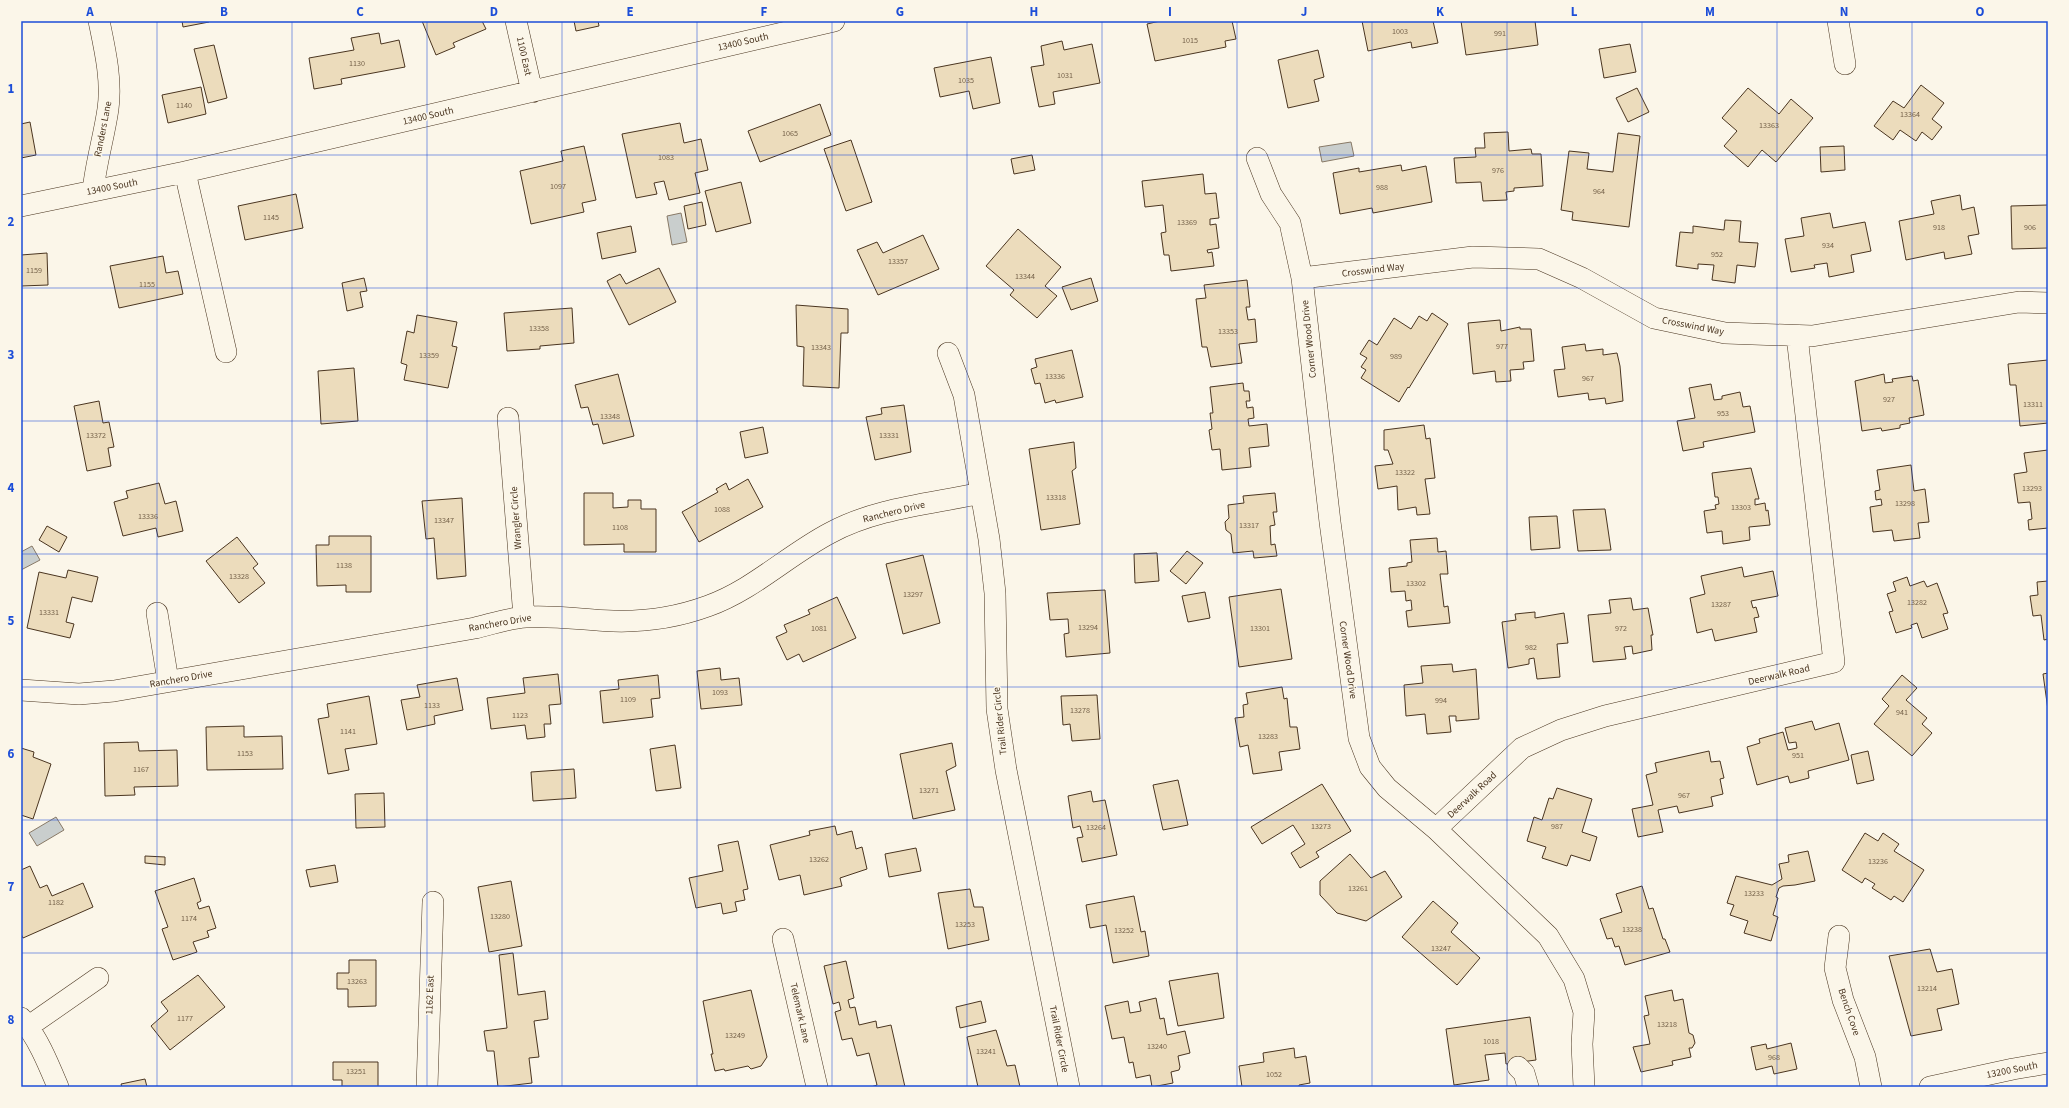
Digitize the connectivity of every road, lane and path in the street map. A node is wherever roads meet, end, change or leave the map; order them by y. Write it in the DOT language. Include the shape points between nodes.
graph roads {
  1 [pos="99,21"];
  2 [pos="516,21"];
  3 [pos="834,21"];
  4 [pos="1838,21"];
  5 [pos="772,28"];
  6 [pos="1845,64"];
  7 [pos="532,92"];
  8 [pos="1257,158"];
  9 [pos="185,172"];
  10 [pos="93,190"];
  11 [pos="21,206"];
  12 [pos="1302,278"];
  13 [pos="2048,303"];
  14 [pos="1796,336"];
  15 [pos="226,352"];
  16 [pos="948,353"];
  17 [pos="508,418"];
  18 [pos="981,494"];
  19 [pos="157,613"];
  20 [pos="524,617"];
  21 [pos="168,681"];
  22 [pos="21,690"];
  23 [pos="1436,829"];
  24 [pos="433,902"];
  25 [pos="1839,936"];
  26 [pos="783,939"];
  27 [pos="98,978"];
  28 [pos="25,1022"];
  29 [pos="2048,1064"];
  30 [pos="1518,1066"];
  31 [pos="58,1087"];
  32 [pos="427,1087"];
  33 [pos="817,1087"];
  34 [pos="1069,1087"];
  35 [pos="1528,1087"];
  36 [pos="1584,1087"];
  37 [pos="1871,1087"];
  38 [pos="1930,1087"];
  1 -- 10 [label="street, Randers Lane" via="109,89 108,109"];
  2 -- 7 [label="street, 1100 East"];
  3 -- 5 [label="street, 13400 South"];
  4 -- 6 [label="street"];
  5 -- 7 [label="street, 13400 South"];
  7 -- 9 [label="street, 13400 South"];
  8 -- 12 [label="street, Corner Wood Drive" via="1271,194 1290,223"];
  9 -- 10 [label="street, 13400 South"];
  9 -- 15 [label="street"];
  10 -- 11 [label="street, 13400 South"];
  12 -- 14 [label="street, Crosswind Way" via="1473,257 1538,260 1582,278 1654,318 1725,333"];
  12 -- 23 [label="street, Corner Wood Drive" via="1330,522 1359,738 1370,767 1387,788"];
  13 -- 14 [label="street, Crosswind Way" via="2020,302 1812,336"];
  14 -- 23 [label="street, Deerwalk Road" via="1834,662 1606,716 1561,730 1522,748"];
  16 -- 18 [label="street, Trail Rider Circle" via="964,395"];
  17 -- 20 [label="street, Wrangler Circle"];
  18 -- 20 [label="street, Ranchero Drive" via="865,518 831,532 739,592 709,606 678,615 614,621"];
  18 -- 34 [label="street, Trail Rider Circle" via="995,593 997,694 1001,740"];
  19 -- 21 [label="street"];
  20 -- 21 [label="street, Ranchero Drive" via="475,628"];
  21 -- 22 [label="street, Ranchero Drive" via="114,692 79,694"];
  23 -- 36 [label="street, Corner Wood Drive" via="1548,936 1574,979 1584,1012"];
  24 -- 32 [label="street, 1162 East"];
  25 -- 37 [label="street, Bench Cove" via="1835,968 1843,1000 1865,1057"];
  26 -- 33 [label="street, Telemark Lane"];
  27 -- 28 [label="street"];
  28 -- 31 [label="street" via="47,1059"];
  29 -- 38 [label="street, 13200 South"];
  30 -- 35 [label="street" via="1524,1073"];
}
